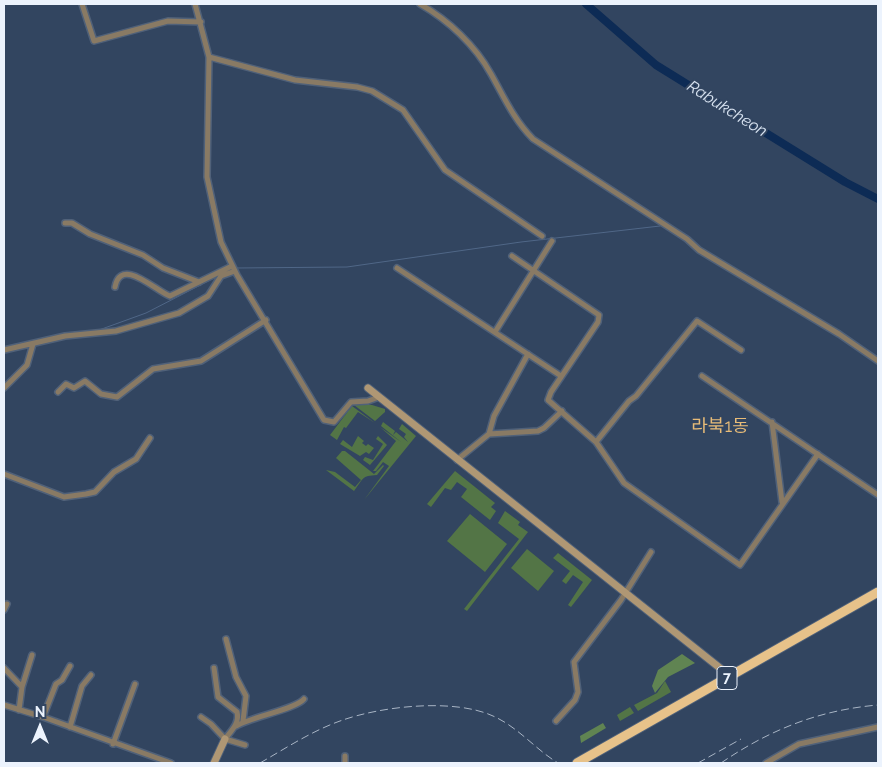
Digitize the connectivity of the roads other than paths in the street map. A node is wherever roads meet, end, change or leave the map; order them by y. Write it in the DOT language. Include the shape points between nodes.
graph roads {
  1 [pos="82,4"];
  2 [pos="195,4"];
  3 [pos="420,4"];
  4 [pos="201,22"];
  5 [pos="209,57"];
  6 [pos="65,223"];
  7 [pos="542,236"];
  8 [pos="552,241"];
  9 [pos="512,256"];
  10 [pos="397,268"];
  11 [pos="234,269"];
  12 [pos="533,271"];
  13 [pos="199,282"];
  14 [pos="115,287"];
  15 [pos="266,320"];
  16 [pos="495,332"];
  17 [pos="33,344"];
  18 [pos="4,350"];
  19 [pos="741,350"];
  20 [pos="528,354"];
  21 [pos="878,361"];
  22 [pos="562,376"];
  23 [pos="702,376"];
  24 [pos="4,388"];
  25 [pos="368,388"];
  26 [pos="58,392"];
  27 [pos="379,397"];
  28 [pos="562,411"];
  29 [pos="772,422"];
  30 [pos="489,434"];
  31 [pos="150,438"];
  32 [pos="596,442"];
  33 [pos="818,454"];
  34 [pos="457,460"];
  35 [pos="4,474"];
  36 [pos="878,495"];
  37 [pos="782,502"];
  38 [pos="651,552"];
  39 [pos="878,592"];
  40 [pos="625,594"];
  41 [pos="7,604"];
  42 [pos="4,610"];
  43 [pos="226,639"];
  44 [pos="32,655"];
  45 [pos="70,666"];
  46 [pos="4,668"];
  47 [pos="214,668"];
  48 [pos="90,675"];
  49 [pos="730,676"];
  50 [pos="135,684"];
  51 [pos="22,687"];
  52 [pos="304,699"];
  53 [pos="4,705"];
  54 [pos="19,710"];
  55 [pos="43,716"];
  56 [pos="201,717"];
  57 [pos="243,721"];
  58 [pos="556,721"];
  59 [pos="236,726"];
  60 [pos="70,727"];
  61 [pos="878,727"];
  62 [pos="226,739"];
  63 [pos="113,744"];
  64 [pos="245,745"];
  65 [pos="345,756"];
  66 [pos="170,763"];
  67 [pos="214,763"];
  68 [pos="345,763"];
  69 [pos="577,763"];
  70 [pos="766,763"];
  1 -- 4 [label="street" via="94,41 168,21"];
  2 -- 4 [label="street"];
  3 -- 21 [label="street" via="440,16 477,54 516,119 533,139 688,239 699,250"];
  4 -- 5 [label="street"];
  5 -- 7 [label="street" via="295,80 358,86 372,91 403,110 446,170"];
  5 -- 11 [label="street" via="207,177 221,242"];
  6 -- 13 [label="street" via="72,223"];
  8 -- 12 [label="street"];
  9 -- 12 [label="street"];
  10 -- 16 [label="street"];
  11 -- 13 [label="street"];
  11 -- 15 [label="street"];
  11 -- 17 [label="street" via="221,276 208,296 179,313 116,331 65,336"];
  12 -- 16 [label="street"];
  12 -- 22 [label="street" via="599,315 598,322"];
  13 -- 14 [label="street" via="170,296 135,275 122,277"];
  15 -- 26 [label="street" via="200,361 153,369 117,397 102,394 85,382 74,388 66,384"];
  15 -- 27 [label="street" via="324,420 334,422 351,402"];
  16 -- 20 [label="street"];
  17 -- 18 [label="street"];
  17 -- 24 [label="street" via="27,365"];
  19 -- 32 [label="street" via="696,321 672,354"];
  20 -- 22 [label="street"];
  20 -- 30 [label="street" via="494,416"];
  22 -- 28 [label="street" via="548,400"];
  23 -- 29 [label="street"];
  25 -- 27 [label="street"];
  27 -- 34 [label="street"];
  28 -- 30 [label="street" via="538,431"];
  28 -- 32 [label="street"];
  29 -- 33 [label="street"];
  29 -- 37 [label="street"];
  30 -- 34 [label="street"];
  31 -- 35 [label="street" via="136,458 114,472 95,492 64,497"];
  32 -- 37 [label="street" via="624,483 740,564"];
  33 -- 36 [label="street"];
  33 -- 37 [label="street"];
  34 -- 40 [label="street"];
  38 -- 40 [label="street"];
  39 -- 49 [label="highway, 7"];
  40 -- 49 [label="street"];
  40 -- 58 [label="street" via="574,662 578,692"];
  41 -- 42 [label="street"];
  43 -- 57 [label="street" via="236,677 246,696"];
  44 -- 51 [label="street"];
  45 -- 55 [label="street" via="56,684"];
  46 -- 51 [label="street"];
  47 -- 59 [label="street" via="218,697 237,712"];
  48 -- 60 [label="street" via="82,686"];
  49 -- 69 [label="highway, 7"];
  50 -- 63 [label="street"];
  51 -- 54 [label="street"];
  52 -- 57 [label="street" via="298,705"];
  53 -- 54 [label="street"];
  54 -- 55 [label="street"];
  55 -- 60 [label="street"];
  56 -- 62 [label="street"];
  57 -- 59 [label="street"];
  59 -- 62 [label="street"];
  60 -- 63 [label="street"];
  61 -- 70 [label="street" via="798,744"];
  62 -- 64 [label="street"];
  62 -- 67 [label="street"];
  63 -- 66 [label="street"];
  65 -- 68 [label="street"];
}
